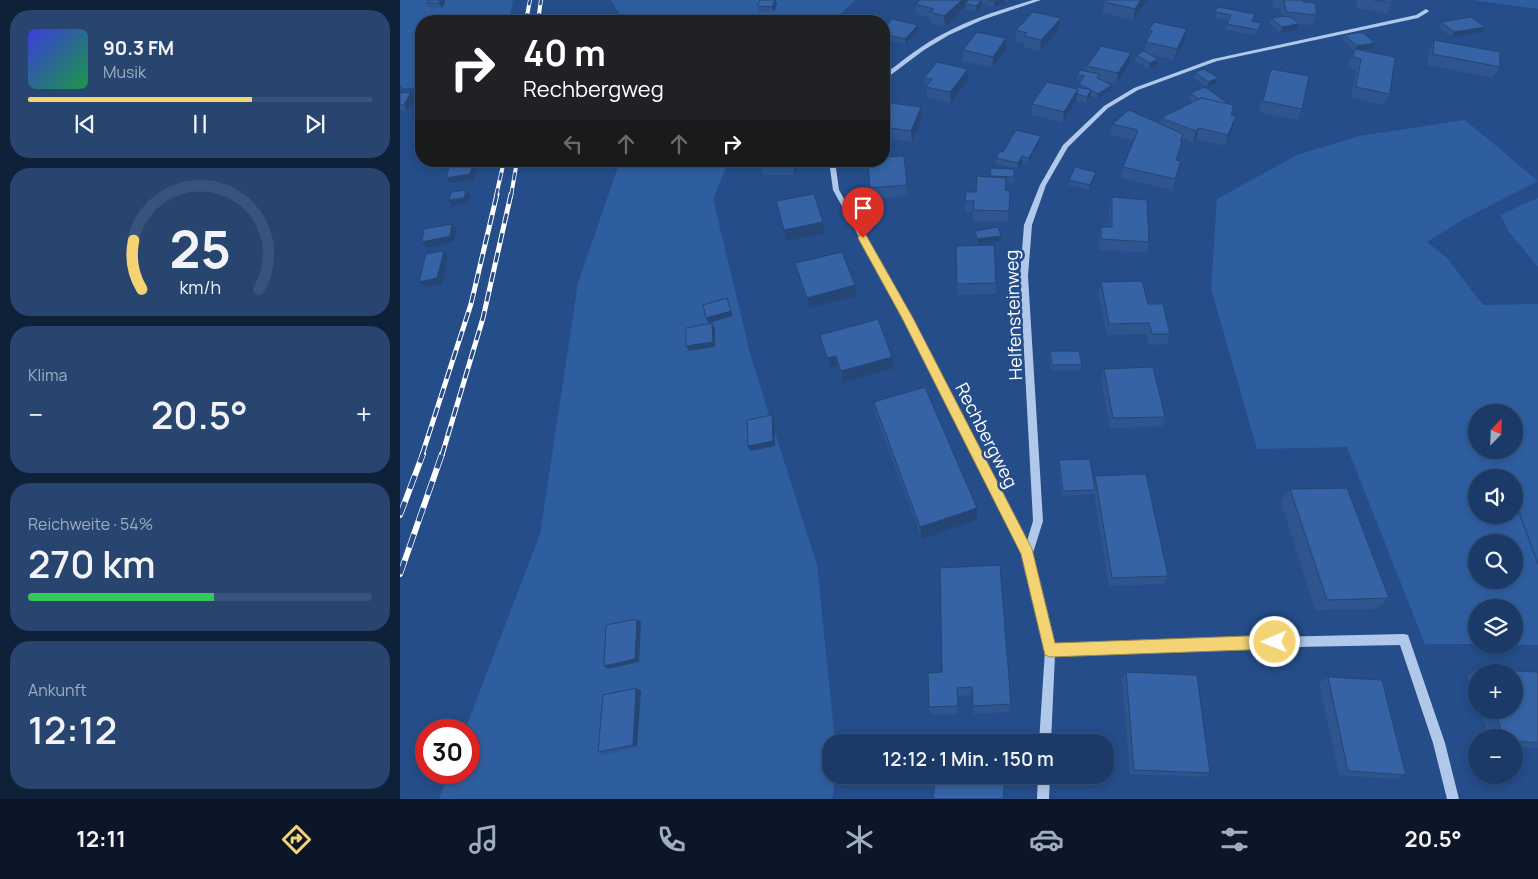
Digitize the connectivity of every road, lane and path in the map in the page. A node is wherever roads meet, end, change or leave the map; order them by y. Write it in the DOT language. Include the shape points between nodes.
graph roads {
  1 [pos="1038,0"];
  2 [pos="1426,11"];
  3 [pos="890,73"];
  4 [pos="833,167"];
  5 [pos="1028,553"];
  6 [pos="1050,650"];
  7 [pos="1046,734"];
  8 [pos="1044,784"];
  9 [pos="1043,799"];
  10 [pos="1453,799"];
  1 -- 3 [label="street" via="980,19 948,34"];
  2 -- 5 [label="street, Helfensteinweg" via="1418,16 1215,60 1136,89 1106,107 1065,146 1043,185 1025,241 1024,276 1038,521"];
  4 -- 5 [label="street, Rechbergweg" via="836,190 908,318"];
  5 -- 6 [label="street, Rechbergweg"];
  6 -- 7 [label="street, Rechbergweg"];
  6 -- 10 [label="street" via="1404,639 1439,743"];
  8 -- 9 [label="street"];
}
